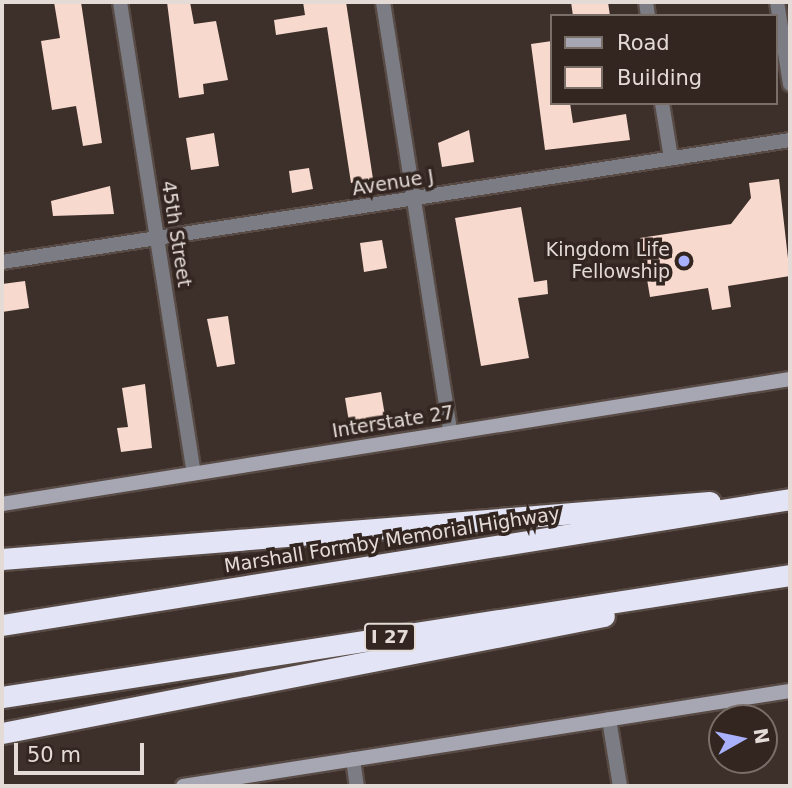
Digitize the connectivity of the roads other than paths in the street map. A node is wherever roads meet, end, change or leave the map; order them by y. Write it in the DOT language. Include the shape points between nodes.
graph roads {
  1 [pos="120,2"];
  2 [pos="383,2"];
  3 [pos="777,2"];
  4 [pos="790,84"];
  5 [pos="662,105"];
  6 [pos="790,140"];
  7 [pos="671,158"];
  8 [pos="414,199"];
  9 [pos="157,238"];
  10 [pos="2,262"];
  11 [pos="790,379"];
  12 [pos="450,432"];
  13 [pos="194,473"];
  14 [pos="781,501"];
  15 [pos="2,504"];
  16 [pos="2,559"];
  17 [pos="784,576"];
  18 [pos="2,625"];
  19 [pos="790,691"];
  20 [pos="2,697"];
  21 [pos="609,719"];
  22 [pos="2,733"];
  23 [pos="353,759"];
  24 [pos="183,786"];
  25 [pos="357,786"];
  26 [pos="620,786"];
  1 -- 9 [label="street, 45th Street"];
  2 -- 8 [label="street"];
  3 -- 4 [label="street"];
  5 -- 7 [label="street"];
  6 -- 7 [label="street, Avenue J"];
  7 -- 8 [label="street, Avenue J"];
  8 -- 9 [label="street, Avenue J"];
  8 -- 12 [label="street"];
  9 -- 10 [label="street, Avenue J"];
  9 -- 13 [label="street, 45th Street"];
  11 -- 12 [label="main road, Interstate 27"];
  12 -- 13 [label="main road, Interstate 27"];
  13 -- 15 [label="main road, Interstate 27"];
  14 -- 16 [label="highway" via="654,501"];
  14 -- 18 [label="highway, Marshall Formby Memorial Highway"];
  17 -- 20 [label="highway, I 27"];
  17 -- 22 [label="highway" via="579,622"];
  19 -- 21 [label="main road"];
  21 -- 23 [label="main road"];
  21 -- 26 [label="street"];
  23 -- 24 [label="main road"];
  23 -- 25 [label="street"];
}
